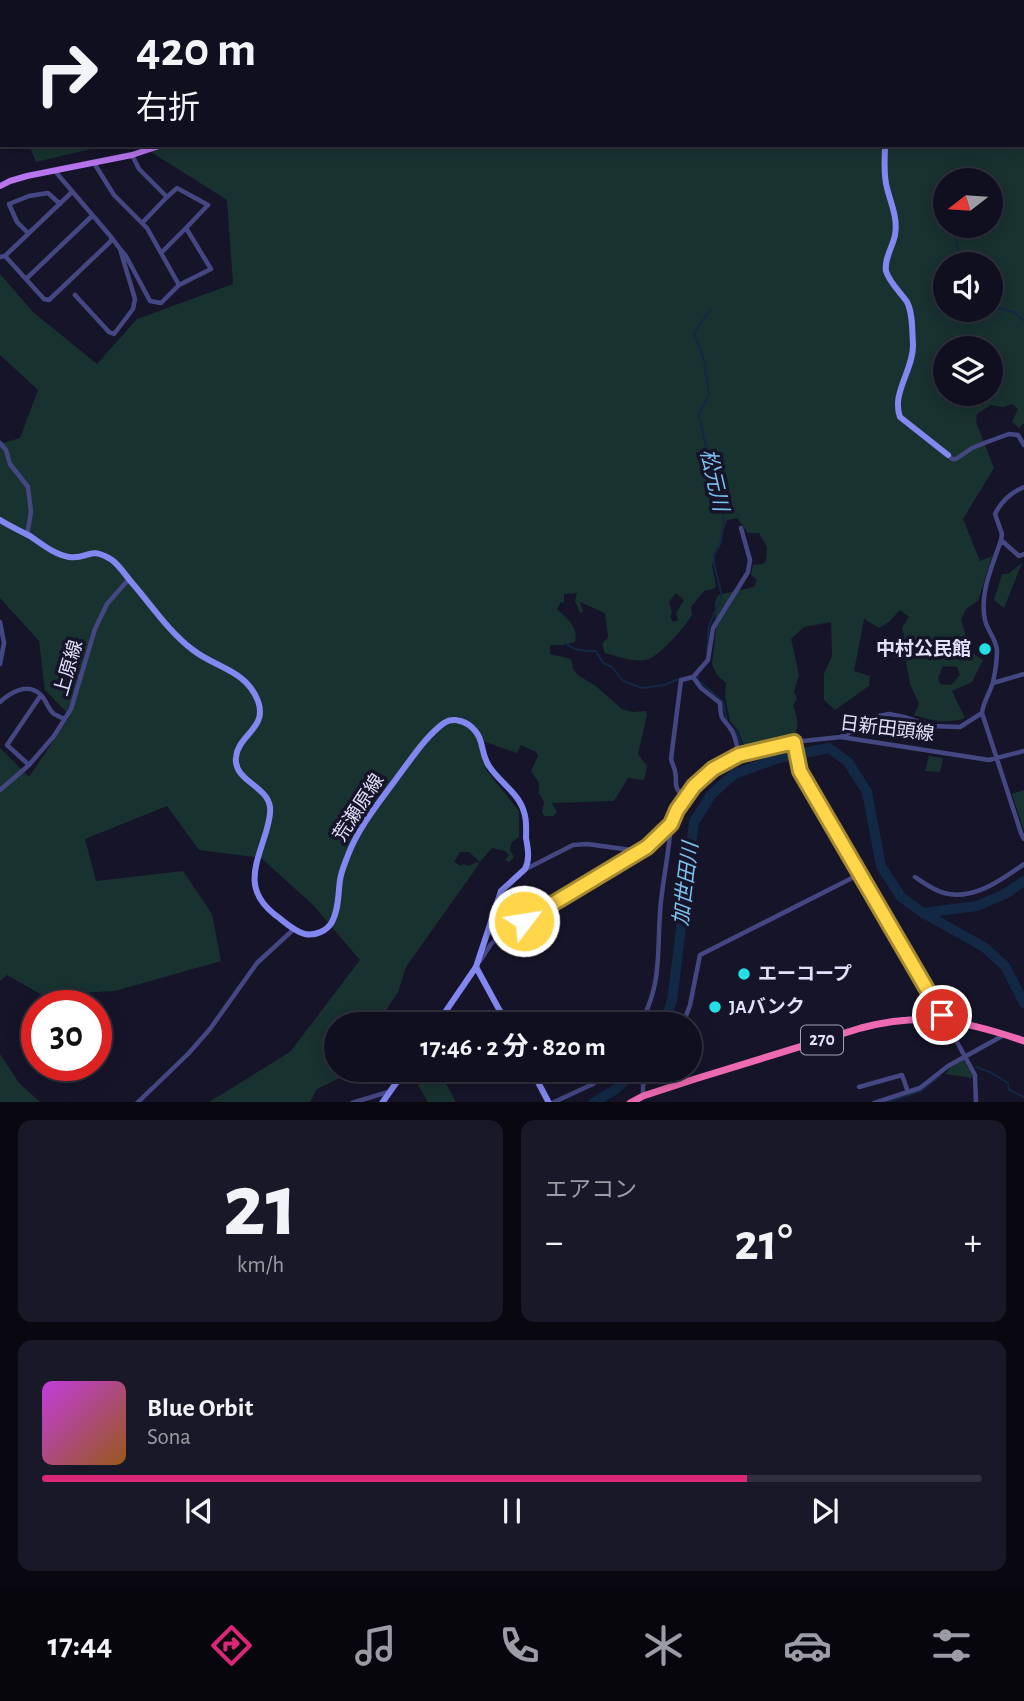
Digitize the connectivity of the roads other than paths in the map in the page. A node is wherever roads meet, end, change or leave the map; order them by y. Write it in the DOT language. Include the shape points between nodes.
graph roads {
  1 [pos="156,147"];
  2 [pos="885,147"];
  3 [pos="132,155"];
  4 [pos="94,163"];
  5 [pos="54,170"];
  6 [pos="0,186"];
  7 [pos="72,192"];
  8 [pos="167,197"];
  9 [pos="60,204"];
  10 [pos="92,216"];
  11 [pos="143,222"];
  12 [pos="186,228"];
  13 [pos="28,233"];
  14 [pos="112,238"];
  15 [pos="120,249"];
  16 [pos="161,253"];
  17 [pos="2,256"];
  18 [pos="26,279"];
  19 [pos="179,285"];
  20 [pos="75,295"];
  21 [pos="0,443"];
  22 [pos="1024,445"];
  23 [pos="948,456"];
  24 [pos="1024,486"];
  25 [pos="0,520"];
  26 [pos="741,528"];
  27 [pos="27,535"];
  28 [pos="1001,540"];
  29 [pos="1024,554"];
  30 [pos="129,579"];
  31 [pos="0,622"];
  32 [pos="0,664"];
  33 [pos="1024,674"];
  34 [pos="693,677"];
  35 [pos="993,683"];
  36 [pos="41,695"];
  37 [pos="0,702"];
  38 [pos="982,713"];
  39 [pos="64,719"];
  40 [pos="841,737"];
  41 [pos="794,743"];
  42 [pos="1024,751"];
  43 [pos="739,755"];
  44 [pos="996,758"];
  45 [pos="29,765"];
  46 [pos="0,790"];
  47 [pos="686,797"];
  48 [pos="671,824"];
  49 [pos="1024,839"];
  50 [pos="637,853"];
  51 [pos="1024,864"];
  52 [pos="525,869"];
  53 [pos="860,874"];
  54 [pos="915,877"];
  55 [pos="294,929"];
  56 [pos="476,967"];
  57 [pos="445,1012"];
  58 [pos="500,1012"];
  59 [pos="646,1012"];
  60 [pos="687,1012"];
  61 [pos="945,1020"];
  62 [pos="1005,1034"];
  63 [pos="1021,1040"];
  64 [pos="964,1055"];
  65 [pos="397,1082"];
  66 [pos="539,1082"];
  67 [pos="595,1082"];
  68 [pos="645,1082"];
  69 [pos="859,1087"];
  70 [pos="390,1092"];
  71 [pos="908,1092"];
  72 [pos="643,1096"];
  73 [pos="137,1102"];
  74 [pos="352,1102"];
  75 [pos="382,1102"];
  76 [pos="551,1102"];
  77 [pos="630,1102"];
  78 [pos="874,1102"];
  79 [pos="976,1102"];
  1 -- 3 [label="main road"];
  2 -- 23 [label="street" via="885,174 896,226 886,271 908,304 913,350 898,397 898,412"];
  3 -- 4 [label="main road"];
  3 -- 8 [label="street" via="139,169"];
  4 -- 5 [label="main road"];
  4 -- 11 [label="street" via="114,195"];
  5 -- 6 [label="main road"];
  5 -- 7 [label="street"];
  7 -- 9 [label="street"];
  7 -- 10 [label="street"];
  8 -- 11 [label="street"];
  8 -- 12 [label="street" via="177,188 208,205"];
  9 -- 13 [label="street"];
  9 -- 13 [label="street" via="48,192 9,204"];
  10 -- 14 [label="street"];
  10 -- 18 [label="street"];
  11 -- 16 [label="street"];
  12 -- 16 [label="street"];
  12 -- 19 [label="street" via="211,269"];
  13 -- 17 [label="street"];
  14 -- 15 [label="street"];
  14 -- 18 [label="street" via="49,300"];
  15 -- 19 [label="street" via="150,301 161,303"];
  15 -- 20 [label="street" via="135,299 119,329 109,332"];
  16 -- 19 [label="street"];
  17 -- 18 [label="street"];
  21 -- 27 [label="street" via="28,487 31,512"];
  22 -- 23 [label="street" via="1018,435 1009,434 956,459"];
  24 -- 28 [label="street" via="1010,494 995,514"];
  25 -- 27 [label="street"];
  26 -- 34 [label="street" via="750,560 748,572 713,628 708,660"];
  27 -- 30 [label="street" via="69,557 103,554"];
  28 -- 29 [label="street" via="1019,556"];
  28 -- 35 [label="street" via="983,607 997,652"];
  30 -- 39 [label="street, 上原線" via="107,604 95,629"];
  30 -- 55 [label="street" via="185,644 233,671 257,698 260,718 236,754 239,771 270,804 256,865 256,893 265,907"];
  31 -- 32 [label="street" via="4,643"];
  33 -- 35 [label="street"];
  34 -- 43 [label="street" via="720,703 720,715 732,731"];
  34 -- 47 [label="street" via="681,680 671,759 676,788"];
  35 -- 38 [label="street"];
  36 -- 37 [label="street" via="26,689"];
  36 -- 39 [label="street" via="52,712"];
  36 -- 45 [label="street" via="7,745"];
  38 -- 40 [label="street" via="960,727 931,726 889,713 869,718"];
  38 -- 44 [label="street"];
  39 -- 45 [label="street, 上原線"];
  40 -- 41 [label="street, 日新田頭線"];
  40 -- 44 [label="street, 日新田頭線"];
  41 -- 43 [label="street, 日新田頭線"];
  41 -- 53 [label="street" via="800,770"];
  42 -- 44 [label="street, 日新田頭線"];
  43 -- 47 [label="street, 日新田頭線" via="713,769"];
  44 -- 49 [label="street"];
  45 -- 46 [label="street, 上原線"];
  47 -- 48 [label="street, 日新田頭線"];
  48 -- 50 [label="street, 日新田頭線"];
  48 -- 59 [label="street" via="659,969"];
  50 -- 52 [label="street" via="573,845"];
  50 -- 56 [label="street, 日新田頭線" via="502,935"];
  51 -- 54 [label="street" via="984,888 959,895 932,889"];
  52 -- 55 [label="street, 荒瀬原線" via="524,812 517,797 488,765 480,736 465,722 452,720 419,749 359,831 340,877 332,922 318,933"];
  52 -- 56 [label="street" via="500,891"];
  53 -- 60 [label="street" via="700,955"];
  53 -- 61 [label="street"];
  55 -- 73 [label="street" via="257,963 188,1055"];
  56 -- 57 [label="street, 日新田頭線"];
  56 -- 58 [label="street"];
  61 -- 62 [label="highway, 270"];
  61 -- 64 [label="street"];
  61 -- 72 [label="highway, 270" via="901,1019 860,1028"];
  62 -- 63 [label="highway, 270"];
  62 -- 64 [label="street"];
  64 -- 71 [label="street" via="923,1087"];
  64 -- 79 [label="street" via="976,1080"];
  65 -- 70 [label="street"];
  66 -- 76 [label="street"];
  67 -- 76 [label="street"];
  68 -- 72 [label="street"];
  69 -- 71 [label="street" via="902,1075"];
  70 -- 74 [label="street"];
  70 -- 75 [label="street"];
  71 -- 78 [label="street"];
  72 -- 77 [label="highway, 270"];
}
